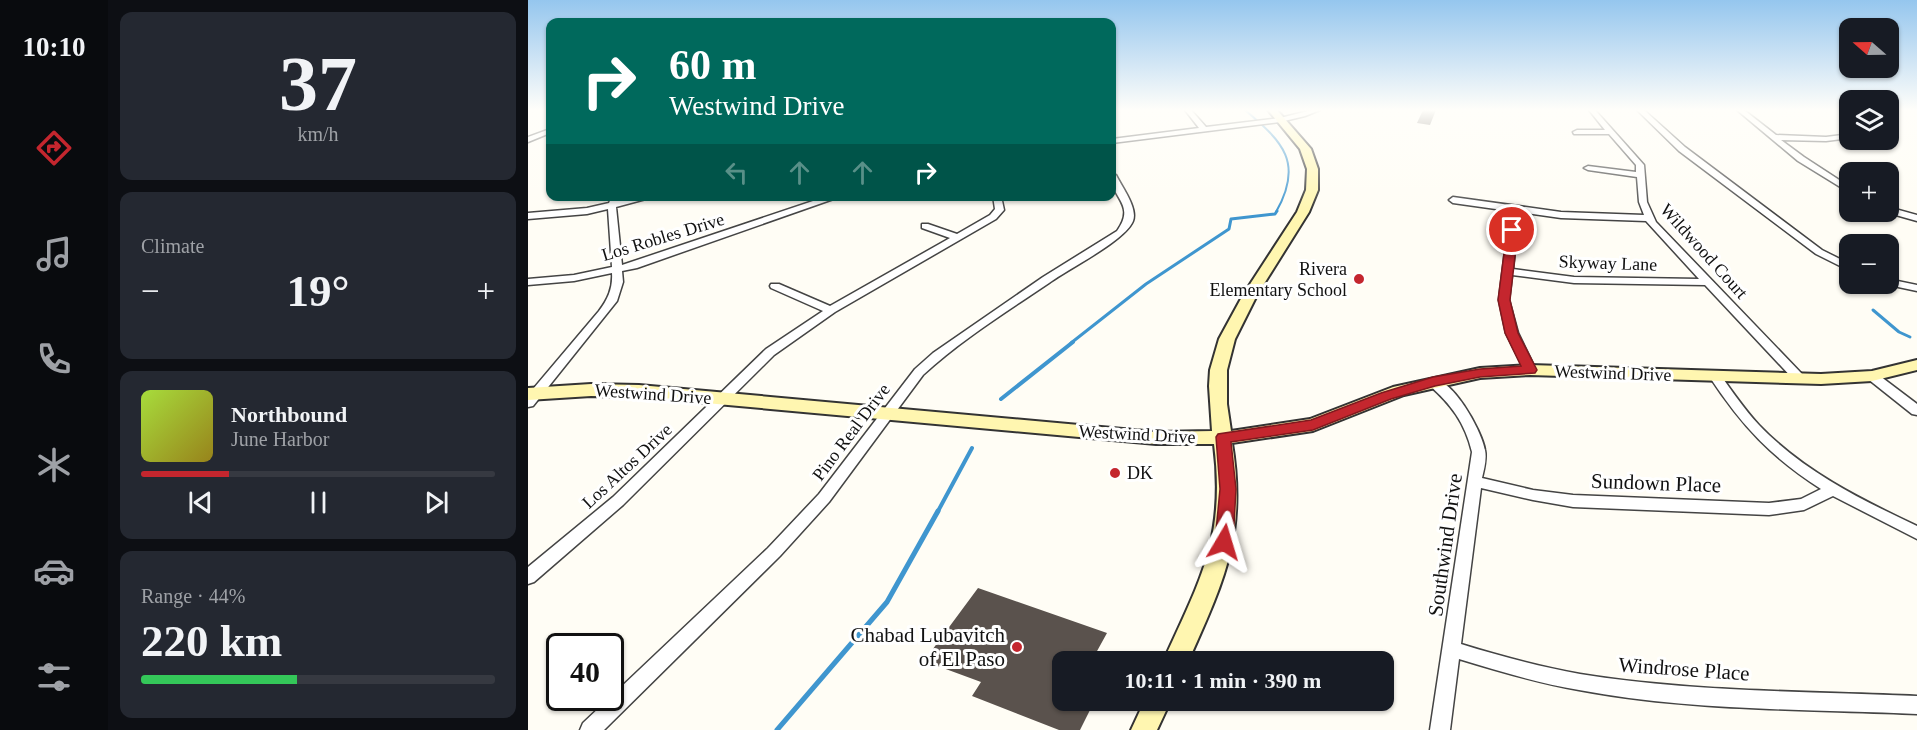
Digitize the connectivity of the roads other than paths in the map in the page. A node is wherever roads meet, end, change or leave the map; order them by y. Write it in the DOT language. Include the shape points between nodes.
graph roads {
  1 [pos="1302,144"];
  2 [pos="1622,144"];
  3 [pos="1675,144"];
  4 [pos="1783,144"];
  5 [pos="1588,168"];
  6 [pos="1641,175"];
  7 [pos="1116,183"];
  8 [pos="1839,184"];
  9 [pos="1453,200"];
  10 [pos="823,201"];
  11 [pos="998,201"];
  12 [pos="614,202"];
  13 [pos="1515,209"];
  14 [pos="1899,213"];
  15 [pos="528,216"];
  16 [pos="1649,218"];
  17 [pos="1917,218"];
  18 [pos="925,226"];
  19 [pos="958,237"];
  20 [pos="1839,262"];
  21 [pos="617,270"];
  22 [pos="1507,271"];
  23 [pos="528,282"];
  24 [pos="1709,282"];
  25 [pos="1899,284"];
  26 [pos="775,286"];
  27 [pos="1917,288"];
  28 [pos="831,310"];
  29 [pos="1917,364"];
  30 [pos="1530,370"];
  31 [pos="1872,375"];
  32 [pos="1715,376"];
  33 [pos="1798,378"];
  34 [pos="1433,382"];
  35 [pos="531,397"];
  36 [pos="721,399"];
  37 [pos="1917,411"];
  38 [pos="888,414"];
  39 [pos="1223,437"];
  40 [pos="1476,482"];
  41 [pos="1834,489"];
  42 [pos="1917,534"];
  43 [pos="528,577"];
  44 [pos="1452,649"];
  45 [pos="1180,651"];
  46 [pos="1917,705"];
  47 [pos="1153,711"];
  48 [pos="590,730"];
  49 [pos="1144,730"];
  50 [pos="1440,730"];
  1 -- 39 [label="main road" via="1312,166 1312,186 1304,210 1228,336 1218,380"];
  2 -- 6 [label="street, Wildwood Court" via="1640,165"];
  3 -- 20 [label="street" via="1819,252"];
  4 -- 8 [label="street"];
  5 -- 6 [label="street"];
  6 -- 16 [label="street, Wildwood Court"];
  7 -- 38 [label="street, Pino Real Drive" via="1129,209 1129,220 1120,233 937,356 915,377"];
  9 -- 13 [label="street"];
  10 -- 21 [label="street, Los Robles Drive"];
  11 -- 19 [label="street, Los Altos Drive" via="996,215"];
  12 -- 15 [label="street"];
  12 -- 21 [label="street"];
  13 -- 16 [label="street"];
  13 -- 22 [label="street"];
  14 -- 17 [label="street"];
  16 -- 24 [label="street, Wildwood Court"];
  18 -- 19 [label="street"];
  19 -- 28 [label="street, Los Altos Drive"];
  21 -- 23 [label="street, Los Robles Drive"];
  21 -- 35 [label="street" via="613,299"];
  22 -- 24 [label="street, Skyway Lane" via="1574,280"];
  22 -- 30 [label="street" via="1507,320"];
  24 -- 33 [label="street, Wildwood Court"];
  25 -- 27 [label="street"];
  26 -- 28 [label="street"];
  28 -- 36 [label="street, Los Altos Drive" via="770,352"];
  29 -- 31 [label="main road, Westwind Drive"];
  30 -- 32 [label="main road, Westwind Drive"];
  30 -- 34 [label="main road, Westwind Drive" via="1480,373"];
  31 -- 33 [label="main road, Westwind Drive"];
  31 -- 37 [label="street"];
  32 -- 33 [label="main road, Westwind Drive"];
  32 -- 41 [label="street" via="1742,414 1768,441"];
  34 -- 39 [label="main road, Westwind Drive" via="1313,425"];
  34 -- 40 [label="street, Southwind Drive" via="1455,401 1470,422 1479,452"];
  35 -- 36 [label="main road, Westwind Drive" via="603,390"];
  36 -- 38 [label="main road, Westwind Drive"];
  36 -- 43 [label="street, Los Altos Drive" via="618,501"];
  38 -- 39 [label="main road, Westwind Drive" via="1155,438"];
  38 -- 48 [label="street, Pino Real Drive" via="837,483 781,545"];
  39 -- 45 [label="main road" via="1228,489 1224,542 1212,580"];
  40 -- 41 [label="street, Sundown Place" via="1573,501 1769,509 1804,504"];
  40 -- 44 [label="street, Southwind Drive"];
  41 -- 42 [label="street"];
  44 -- 46 [label="street, Windrose Place" via="1596,685 1655,692"];
  44 -- 50 [label="street, Southwind Drive"];
  47 -- 49 [label="main road"];
}
